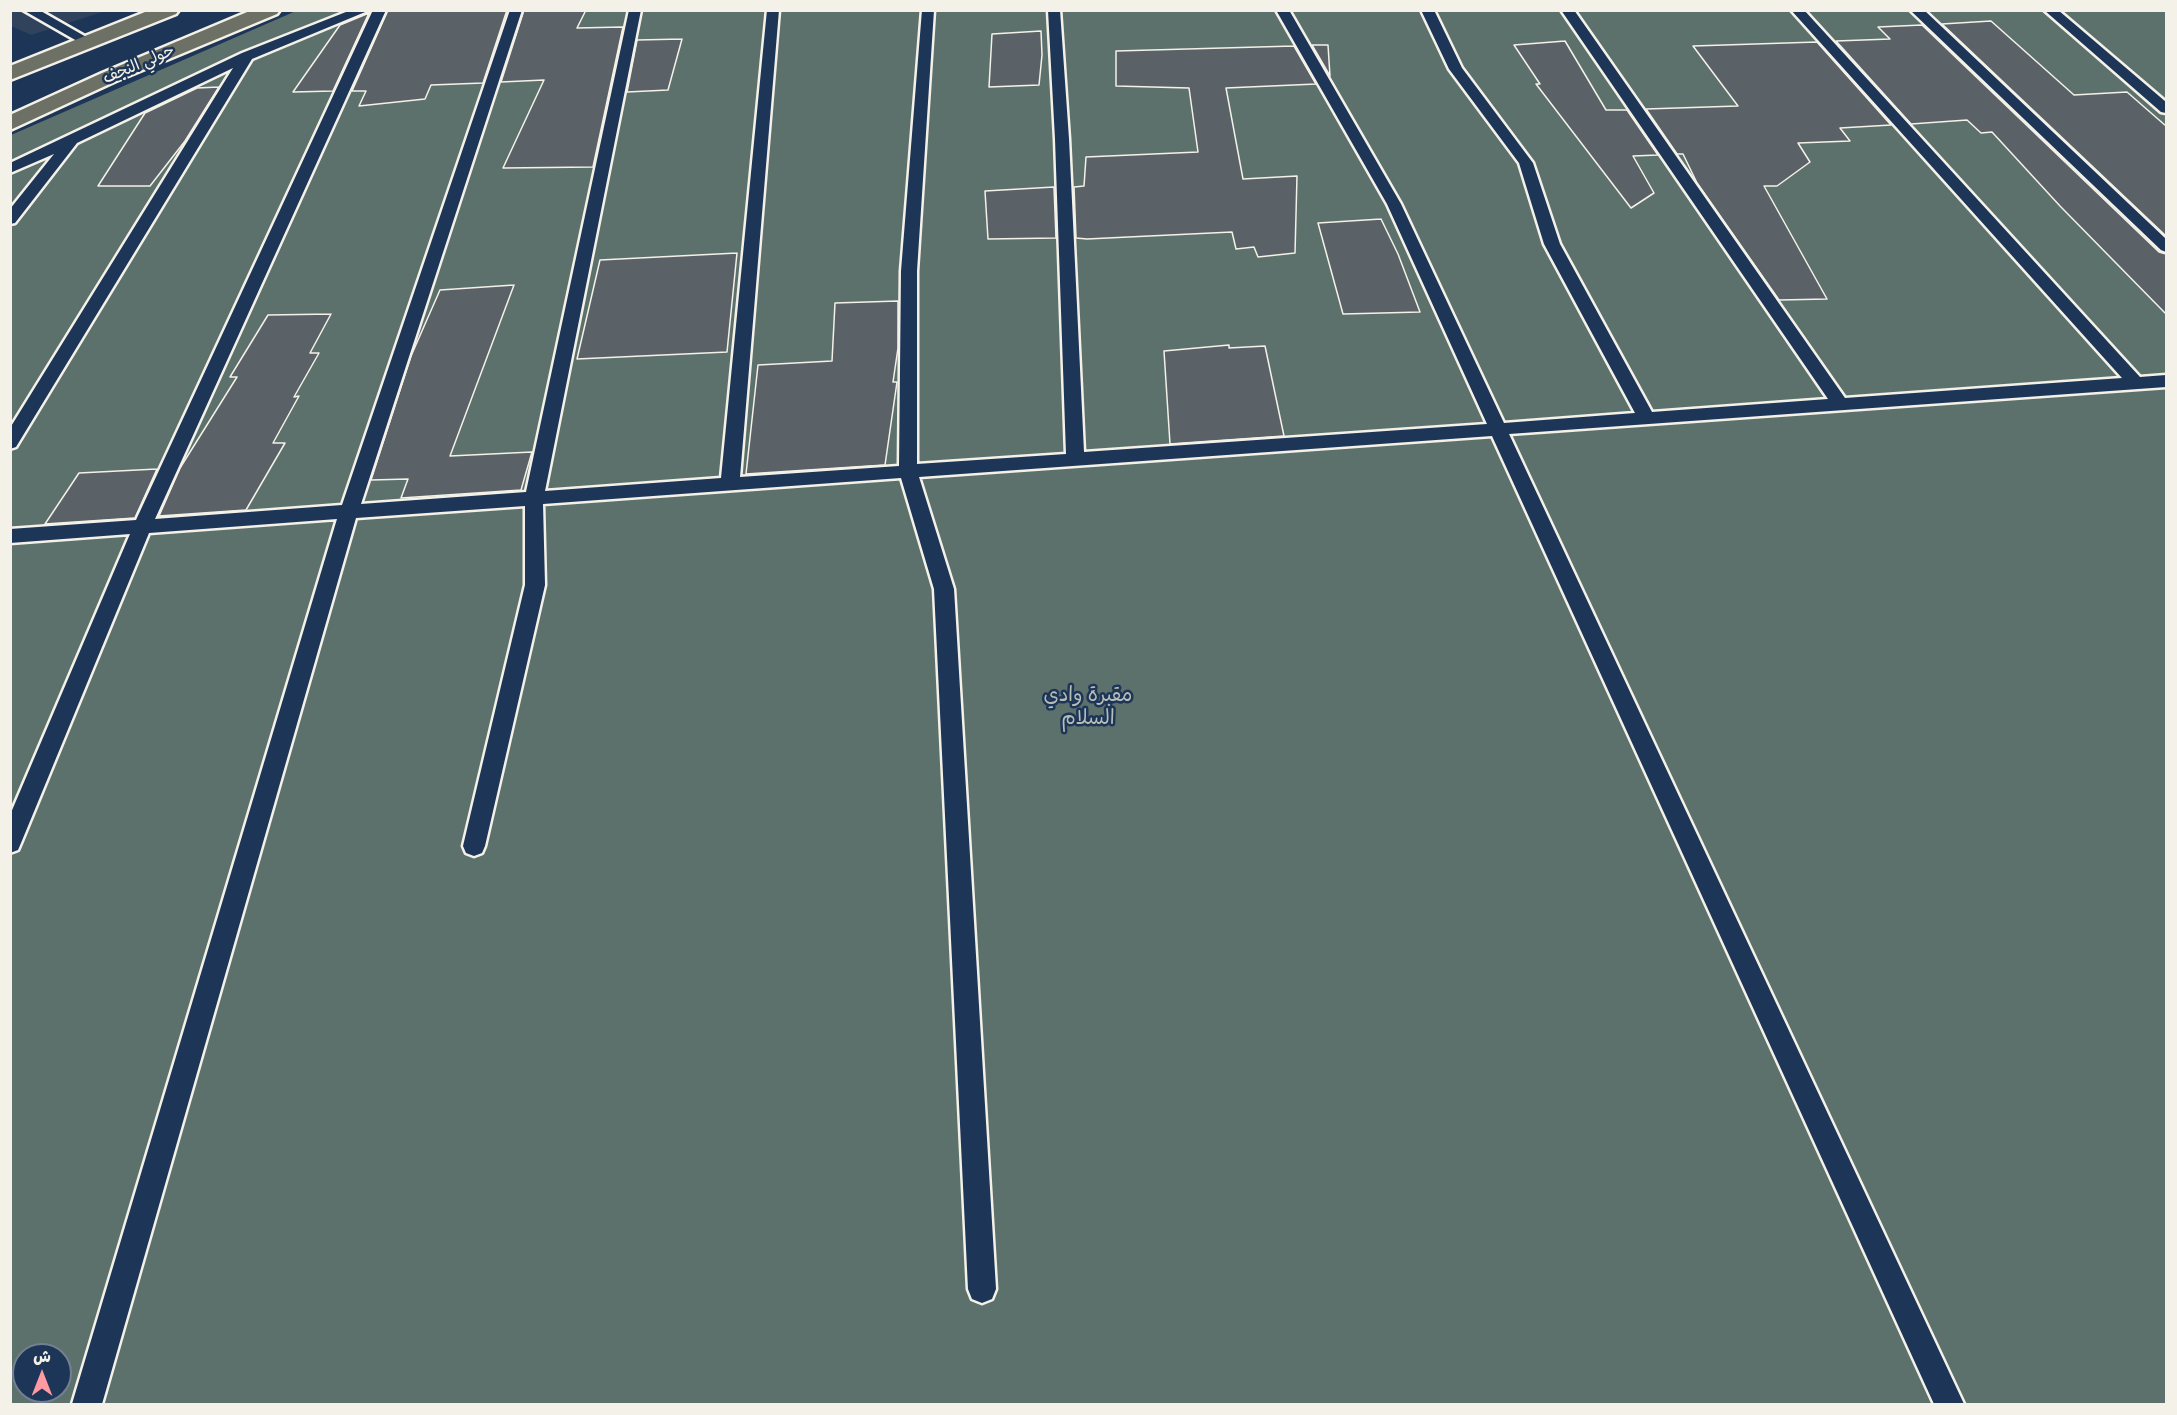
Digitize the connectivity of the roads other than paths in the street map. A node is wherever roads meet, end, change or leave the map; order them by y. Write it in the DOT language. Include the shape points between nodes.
graph roads {
  1 [pos="29,10"];
  2 [pos="169,10"];
  3 [pos="270,10"];
  4 [pos="363,10"];
  5 [pos="380,10"];
  6 [pos="516,10"];
  7 [pos="635,10"];
  8 [pos="773,10"];
  9 [pos="928,10"];
  10 [pos="1054,10"];
  11 [pos="1282,10"];
  12 [pos="1427,10"];
  13 [pos="1567,10"];
  14 [pos="1797,10"];
  15 [pos="1916,10"];
  16 [pos="2050,10"];
  17 [pos="89,42"];
  18 [pos="247,56"];
  19 [pos="10,74"];
  20 [pos="2166,109"];
  21 [pos="10,124"];
  22 [pos="74,137"];
  23 [pos="10,170"];
  24 [pos="10,220"];
  25 [pos="2166,247"];
  26 [pos="2166,381"];
  27 [pos="2137,384"];
  28 [pos="1841,405"];
  29 [pos="1647,419"];
  30 [pos="1497,429"];
  31 [pos="10,443"];
  32 [pos="1075,460"];
  33 [pos="908,472"];
  34 [pos="730,484"];
  35 [pos="534,498"];
  36 [pos="349,512"];
  37 [pos="142,525"];
  38 [pos="10,536"];
  39 [pos="10,843"];
  40 [pos="474,846"];
  41 [pos="982,1289"];
  42 [pos="87,1404"];
  43 [pos="1949,1404"];
  1 -- 17 [label="lane"];
  2 -- 17 [label="main road, حولي النجف"];
  3 -- 21 [label="main road, حولي النجف" via="109,77"];
  4 -- 18 [label="lane"];
  5 -- 37 [label="lane"];
  6 -- 36 [label="lane"];
  7 -- 35 [label="lane"];
  8 -- 34 [label="lane"];
  9 -- 33 [label="lane" via="909,271"];
  10 -- 32 [label="lane"];
  11 -- 30 [label="lane" via="1394,204"];
  12 -- 29 [label="lane" via="1456,69 1526,163 1552,244"];
  13 -- 28 [label="lane"];
  14 -- 27 [label="lane"];
  15 -- 25 [label="lane"];
  16 -- 20 [label="lane"];
  17 -- 19 [label="main road, حولي النجف"];
  18 -- 22 [label="lane"];
  18 -- 31 [label="lane"];
  22 -- 23 [label="lane"];
  22 -- 24 [label="lane"];
  26 -- 27 [label="lane"];
  27 -- 28 [label="lane"];
  28 -- 29 [label="lane"];
  29 -- 30 [label="lane"];
  30 -- 32 [label="lane"];
  30 -- 43 [label="lane"];
  32 -- 33 [label="lane"];
  33 -- 34 [label="lane"];
  33 -- 41 [label="lane" via="944,589"];
  34 -- 35 [label="lane"];
  35 -- 36 [label="lane"];
  35 -- 40 [label="lane" via="535,585"];
  36 -- 37 [label="lane"];
  36 -- 42 [label="lane"];
  37 -- 38 [label="lane"];
  37 -- 39 [label="lane"];
}
